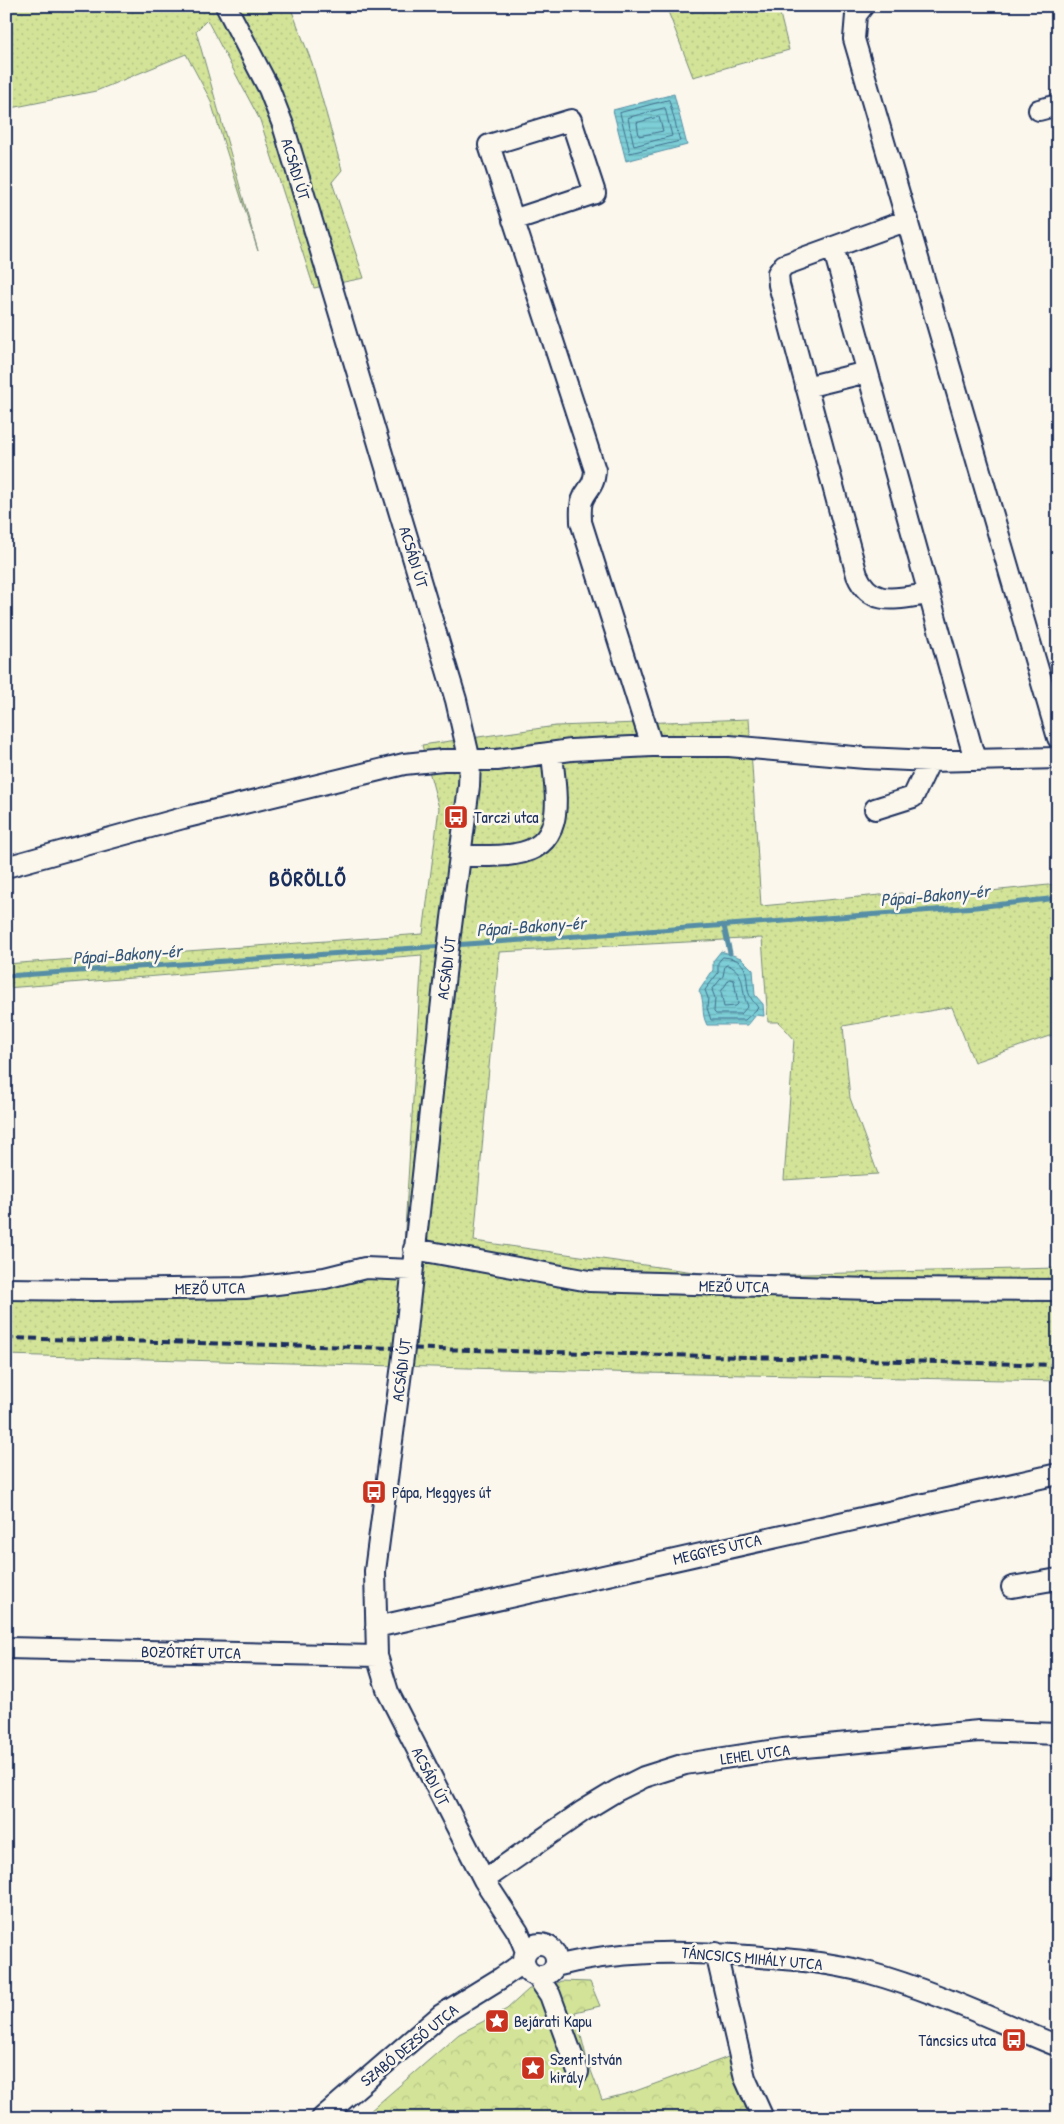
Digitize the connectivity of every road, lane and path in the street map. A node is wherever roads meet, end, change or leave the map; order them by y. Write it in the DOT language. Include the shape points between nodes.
graph roads {
  1 [pos="226,6"];
  2 [pos="863,6"];
  3 [pos="513,220"];
  4 [pos="908,220"];
  5 [pos="833,247"];
  6 [pos="867,372"];
  7 [pos="806,388"];
  8 [pos="928,594"];
  9 [pos="1058,738"];
  10 [pos="652,746"];
  11 [pos="552,753"];
  12 [pos="1058,758"];
  13 [pos="975,760"];
  14 [pos="470,761"];
  15 [pos="930,761"];
  16 [pos="875,809"];
  17 [pos="461,856"];
  18 [pos="6,867"];
  19 [pos="414,1249"];
  20 [pos="412,1270"];
  21 [pos="6,1289"];
  22 [pos="1058,1290"];
  23 [pos="1058,1474"];
  24 [pos="1058,1579"];
  25 [pos="1012,1587"];
  26 [pos="376,1627"];
  27 [pos="6,1648"];
  28 [pos="377,1656"];
  29 [pos="1058,1734"];
  30 [pos="484,1880"];
  31 [pos="716,1954"];
  32 [pos="539,1962"];
  33 [pos="1058,2046"];
  34 [pos="578,2072"];
  35 [pos="322,2118"];
  36 [pos="763,2118"];
  1 -- 14 [label="street, ACSÁDI ÚT" via="270,89 283,124 427,599"];
  2 -- 4 [label="street" via="856,15 854,39"];
  3 -- 3 [label="street" via="489,145 571,120 595,193"];
  3 -- 10 [label="street" via="595,470 594,482 580,508 582,522"];
  4 -- 5 [label="street"];
  4 -- 9 [label="street"];
  5 -- 6 [label="street"];
  5 -- 7 [label="street" via="784,265 778,274"];
  6 -- 7 [label="street"];
  6 -- 8 [label="street"];
  7 -- 8 [label="street" via="861,585 867,592 883,599"];
  8 -- 13 [label="street"];
  10 -- 11 [label="street"];
  10 -- 15 [label="street" via="729,746"];
  11 -- 14 [label="street"];
  11 -- 17 [label="street" via="556,808 545,842 515,854"];
  12 -- 13 [label="street"];
  13 -- 15 [label="street"];
  14 -- 17 [label="street, ACSÁDI ÚT"];
  14 -- 18 [label="street" via="404,764 184,818"];
  15 -- 16 [label="street" via="913,797"];
  17 -- 19 [label="street, ACSÁDI ÚT"];
  19 -- 20 [label="street, ACSÁDI ÚT"];
  19 -- 22 [label="street, MEZŐ UTCA" via="589,1281 871,1289"];
  20 -- 21 [label="street, MEZŐ UTCA" via="365,1268 325,1278 245,1288"];
  20 -- 26 [label="street, ACSÁDI ÚT" via="375,1571"];
  23 -- 26 [label="street, MEGGYES UTCA"];
  24 -- 25 [label="street"];
  26 -- 28 [label="street, ACSÁDI ÚT"];
  27 -- 28 [label="street, BOZÓTRÉT UTCA"];
  28 -- 30 [label="street, ACSÁDI ÚT" via="388,1692"];
  29 -- 30 [label="street, LEHEL UTCA" via="979,1731 783,1750 685,1764 644,1777 616,1791"];
  30 -- 32 [label="street, ACSÁDI ÚT"];
  31 -- 32 [label="street, TÁNCSICS MIHÁLY UTCA" via="666,1951"];
  31 -- 33 [label="street, TÁNCSICS MIHÁLY UTCA" via="791,1959 870,1973"];
  31 -- 36 [label="street" via="746,2078"];
  32 -- 34 [label="street"];
  32 -- 35 [label="street, SZABÓ DEZSŐ UTCA" via="500,1978 441,2015"];
}
